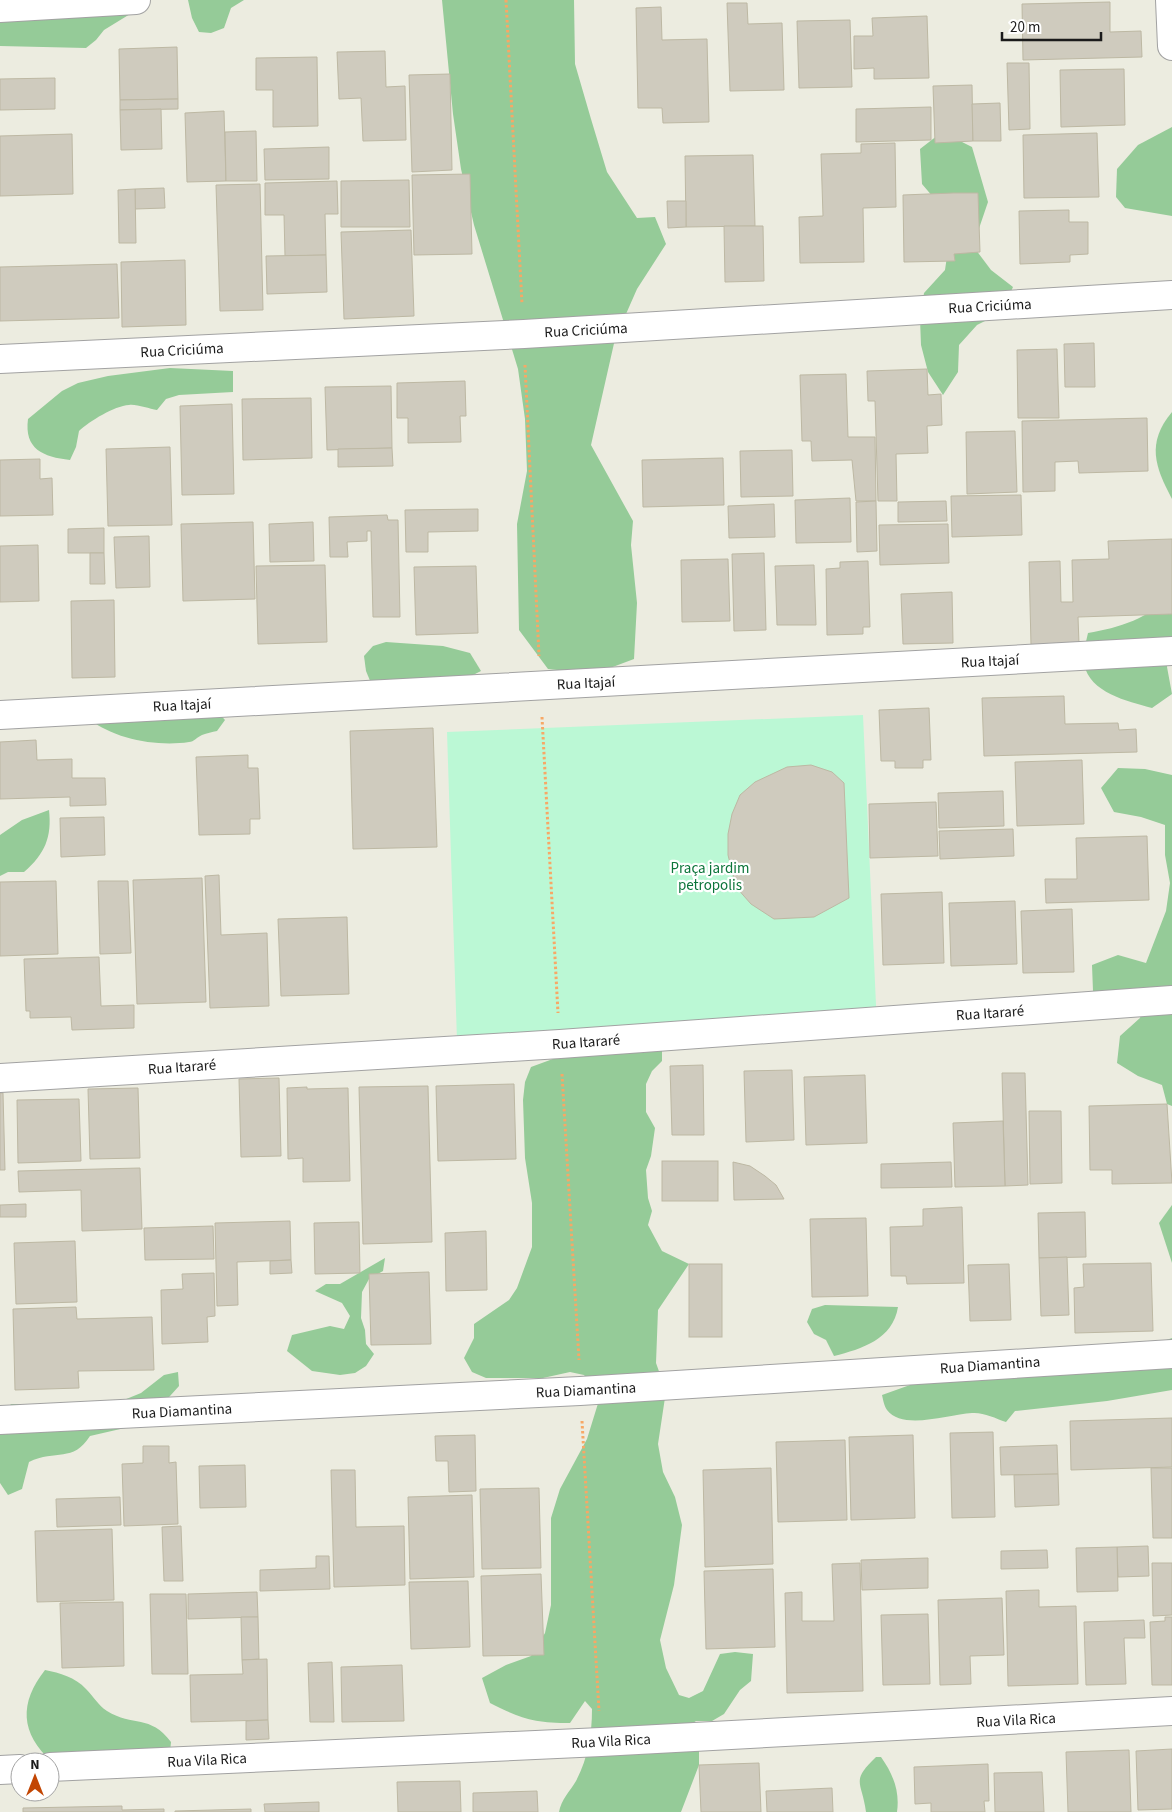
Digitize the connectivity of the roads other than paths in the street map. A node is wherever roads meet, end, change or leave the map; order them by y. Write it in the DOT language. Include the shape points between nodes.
graph roads {
  1 [pos="136,0"];
  2 [pos="1170,0"];
  3 [pos="0,8"];
  4 [pos="1172,46"];
  5 [pos="1172,295"];
  6 [pos="0,358"];
  7 [pos="1172,651"];
  8 [pos="0,715"];
  9 [pos="1172,1000"];
  10 [pos="0,1078"];
  11 [pos="1172,1354"];
  12 [pos="0,1420"];
  13 [pos="1172,1712"];
  14 [pos="60,1767"];
  1 -- 3 [label="street"];
  2 -- 4 [label="street"];
  5 -- 6 [label="street, Rua Criciúma" via="524,334"];
  7 -- 8 [label="street, Rua Itajaí"];
  9 -- 10 [label="street, Rua Itararé" via="560,1044"];
  11 -- 12 [label="street, Rua Diamantina" via="580,1390"];
  13 -- 14 [label="street, Rua Vila Rica"];
}
